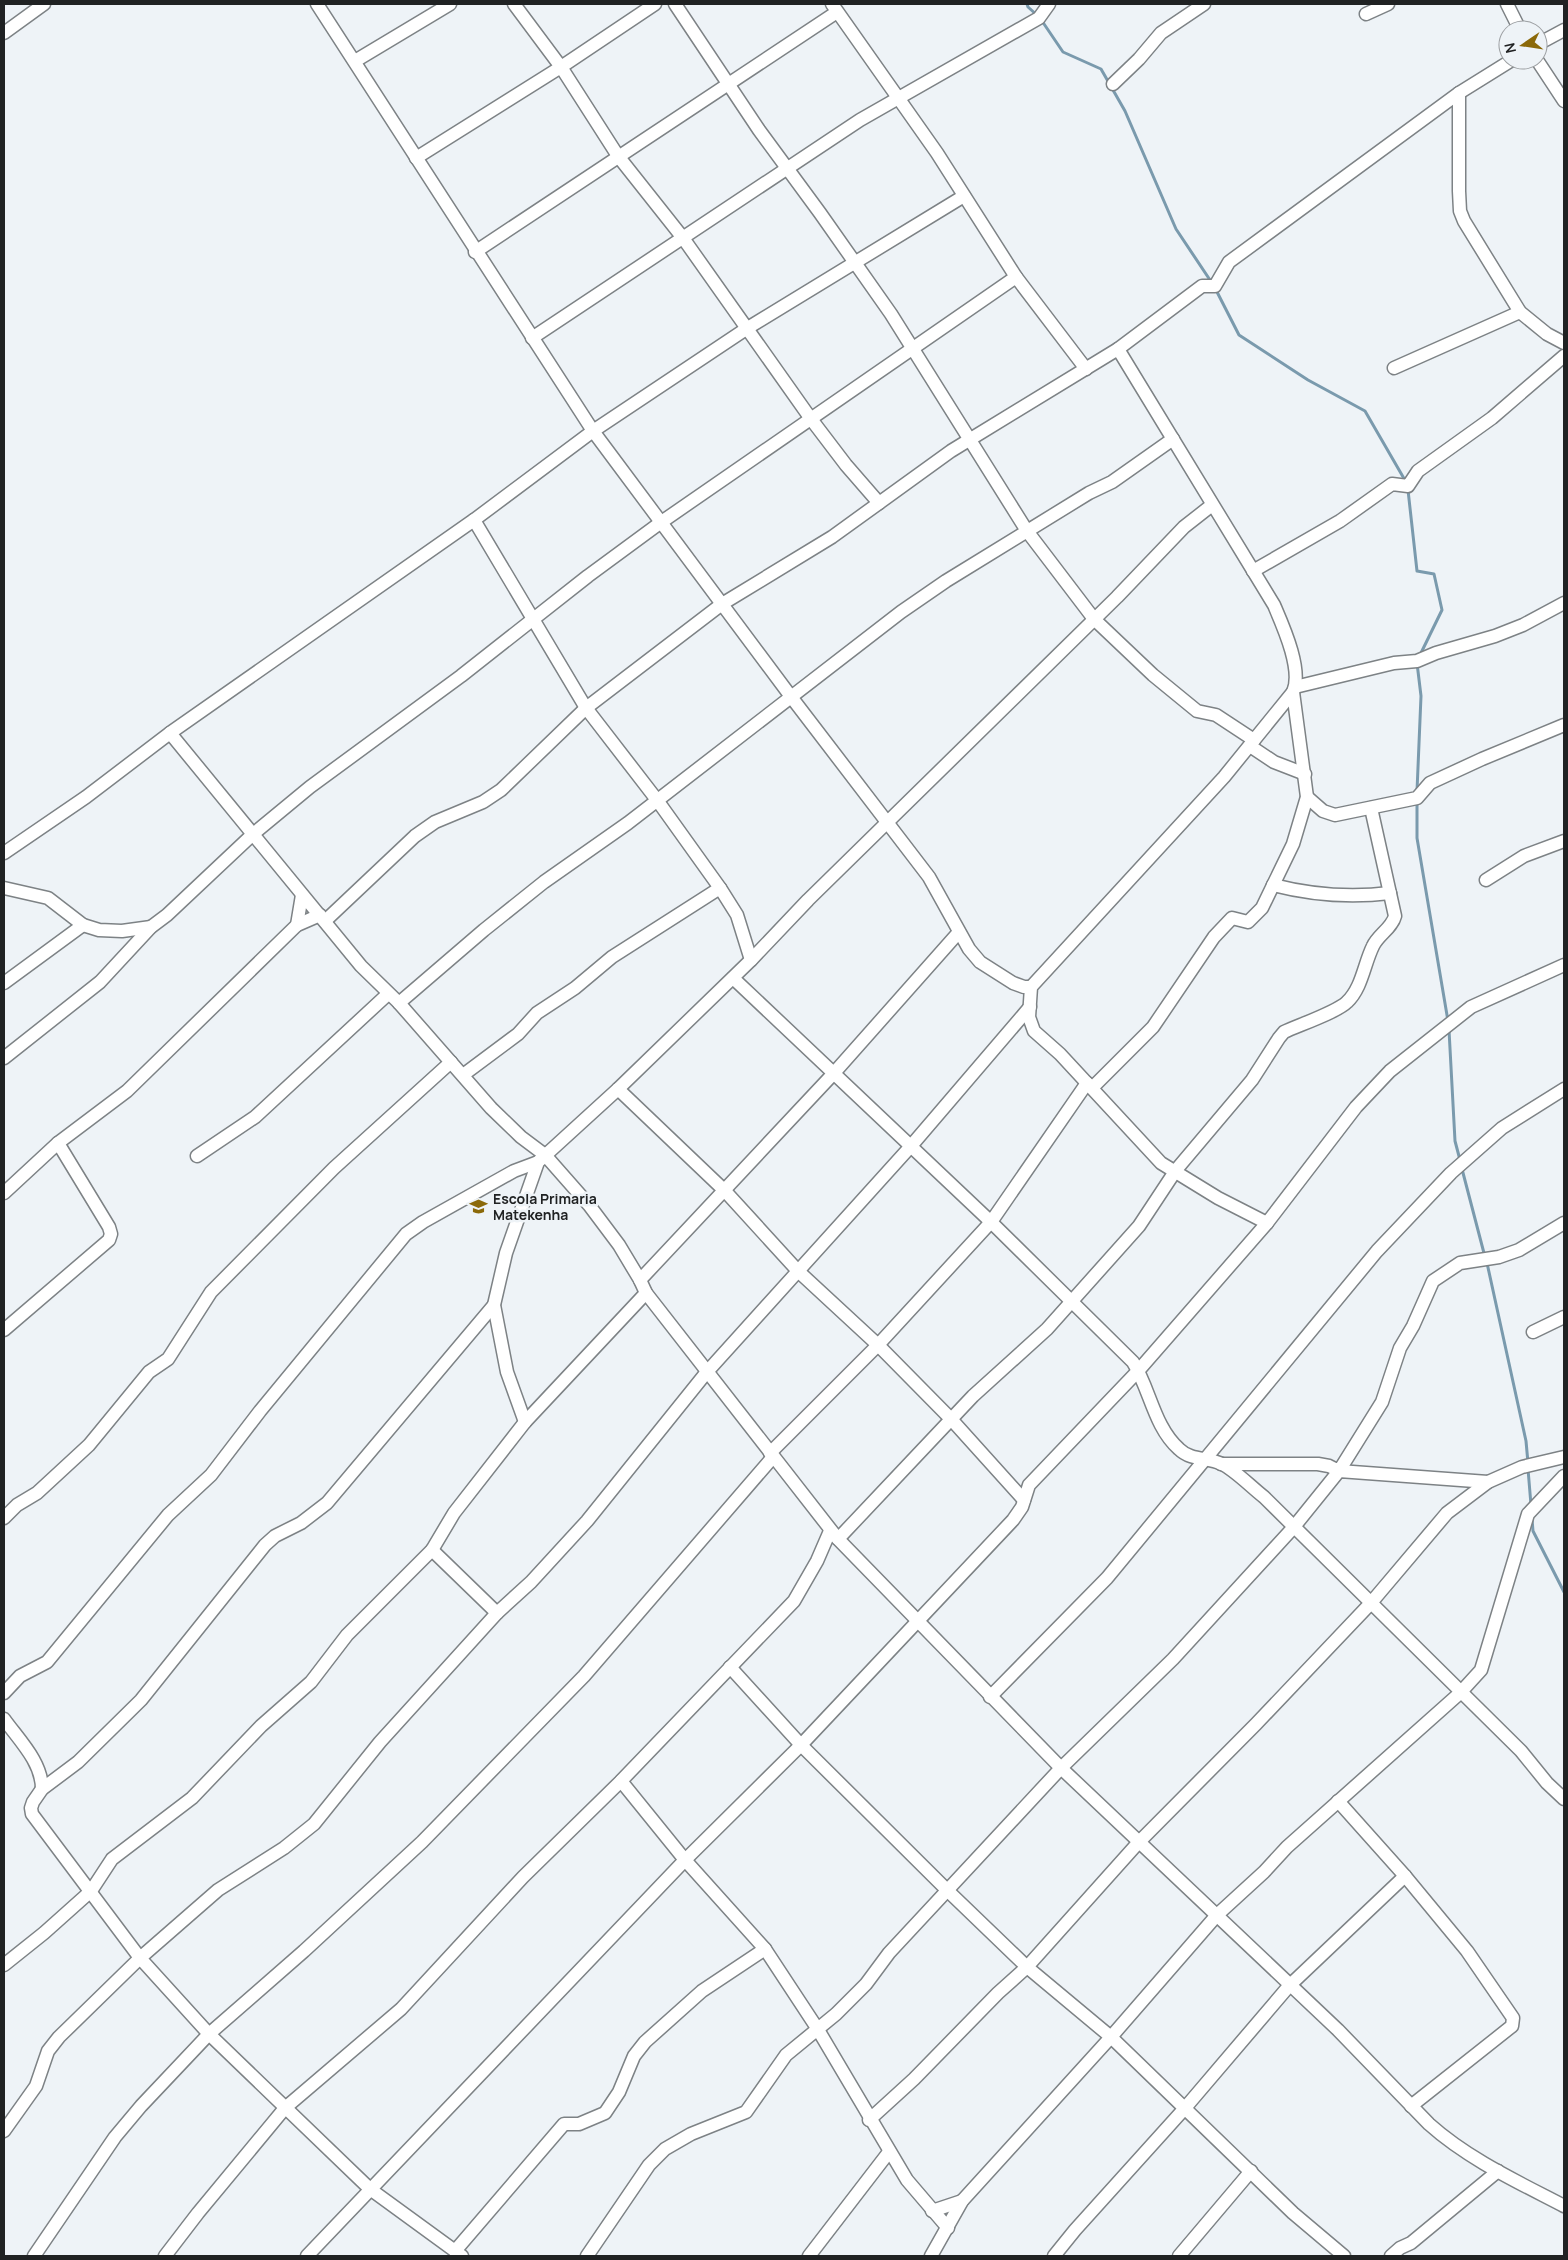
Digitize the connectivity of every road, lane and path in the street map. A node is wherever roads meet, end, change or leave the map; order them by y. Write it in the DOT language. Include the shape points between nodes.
graph roads {
  1 [pos="44,4"];
  2 [pos="317,4"];
  3 [pos="450,4"];
  4 [pos="514,4"];
  5 [pos="655,4"];
  6 [pos="675,4"];
  7 [pos="1049,4"];
  8 [pos="1204,4"];
  9 [pos="1388,4"];
  10 [pos="1507,4"];
  11 [pos="834,8"];
  12 [pos="1366,14"];
  13 [pos="1515,20"];
  14 [pos="1564,30"];
  15 [pos="4,33"];
  16 [pos="1548,39"];
  17 [pos="355,61"];
  18 [pos="561,67"];
  19 [pos="1498,69"];
  20 [pos="1544,70"];
  21 [pos="728,83"];
  22 [pos="1113,84"];
  23 [pos="1459,93"];
  24 [pos="898,98"];
  25 [pos="1564,101"];
  26 [pos="618,156"];
  27 [pos="416,158"];
  28 [pos="787,168"];
  29 [pos="964,196"];
  30 [pos="684,238"];
  31 [pos="475,252"];
  32 [pos="854,261"];
  33 [pos="1016,277"];
  34 [pos="1520,312"];
  35 [pos="746,329"];
  36 [pos="532,338"];
  37 [pos="1564,343"];
  38 [pos="913,348"];
  39 [pos="1118,349"];
  40 [pos="1564,356"];
  41 [pos="1394,368"];
  42 [pos="1086,369"];
  43 [pos="811,419"];
  44 [pos="593,431"];
  45 [pos="1173,438"];
  46 [pos="970,439"];
  47 [pos="879,503"];
  48 [pos="1212,504"];
  49 [pos="474,520"];
  50 [pos="660,523"];
  51 [pos="1027,531"];
  52 [pos="1254,571"];
  53 [pos="1564,603"];
  54 [pos="722,604"];
  55 [pos="1094,619"];
  56 [pos="532,620"];
  57 [pos="1294,690"];
  58 [pos="792,698"];
  59 [pos="586,708"];
  60 [pos="1564,725"];
  61 [pos="170,733"];
  62 [pos="1252,743"];
  63 [pos="1305,774"];
  64 [pos="1307,797"];
  65 [pos="657,800"];
  66 [pos="1371,808"];
  67 [pos="886,822"];
  68 [pos="252,835"];
  69 [pos="1564,841"];
  70 [pos="4,853"];
  71 [pos="1486,880"];
  72 [pos="1273,885"];
  73 [pos="4,888"];
  74 [pos="720,888"];
  75 [pos="1390,893"];
  76 [pos="302,895"];
  77 [pos="322,918"];
  78 [pos="84,924"];
  79 [pos="297,925"];
  80 [pos="151,928"];
  81 [pos="959,932"];
  82 [pos="751,960"];
  83 [pos="1564,965"];
  84 [pos="733,978"];
  85 [pos="4,983"];
  86 [pos="1030,987"];
  87 [pos="388,994"];
  88 [pos="398,1003"];
  89 [pos="1030,1007"];
  90 [pos="4,1058"];
  91 [pos="451,1062"];
  92 [pos="834,1073"];
  93 [pos="463,1075"];
  94 [pos="1090,1086"];
  95 [pos="618,1089"];
  96 [pos="1564,1089"];
  97 [pos="58,1143"];
  98 [pos="911,1146"];
  99 [pos="197,1156"];
  100 [pos="541,1158"];
  101 [pos="1176,1170"];
  102 [pos="725,1192"];
  103 [pos="4,1193"];
  104 [pos="991,1222"];
  105 [pos="1268,1223"];
  106 [pos="1564,1223"];
  107 [pos="798,1271"];
  108 [pos="640,1280"];
  109 [pos="646,1293"];
  110 [pos="1072,1300"];
  111 [pos="494,1305"];
  112 [pos="1564,1317"];
  113 [pos="4,1330"];
  114 [pos="1533,1332"];
  115 [pos="878,1345"];
  116 [pos="1138,1371"];
  117 [pos="706,1373"];
  118 [pos="951,1419"];
  119 [pos="525,1422"];
  120 [pos="772,1455"];
  121 [pos="1564,1457"];
  122 [pos="1205,1460"];
  123 [pos="1221,1464"];
  124 [pos="1339,1471"];
  125 [pos="1564,1476"];
  126 [pos="1488,1482"];
  127 [pos="1024,1500"];
  128 [pos="4,1518"];
  129 [pos="1293,1528"];
  130 [pos="834,1535"];
  131 [pos="432,1550"];
  132 [pos="1370,1604"];
  133 [pos="496,1613"];
  134 [pos="916,1620"];
  135 [pos="730,1667"];
  136 [pos="4,1693"];
  137 [pos="1460,1693"];
  138 [pos="990,1697"];
  139 [pos="4,1719"];
  140 [pos="801,1745"];
  141 [pos="1061,1768"];
  142 [pos="621,1781"];
  143 [pos="42,1789"];
  144 [pos="1564,1799"];
  145 [pos="1338,1801"];
  146 [pos="1138,1842"];
  147 [pos="684,1860"];
  148 [pos="1404,1876"];
  149 [pos="91,1891"];
  150 [pos="948,1891"];
  151 [pos="1217,1915"];
  152 [pos="765,1949"];
  153 [pos="140,1958"];
  154 [pos="4,1965"];
  155 [pos="1027,1967"];
  156 [pos="1290,1986"];
  157 [pos="817,2028"];
  158 [pos="209,2034"];
  159 [pos="1111,2037"];
  160 [pos="1411,2106"];
  161 [pos="285,2108"];
  162 [pos="1184,2108"];
  163 [pos="869,2120"];
  164 [pos="4,2131"];
  165 [pos="889,2152"];
  166 [pos="1251,2171"];
  167 [pos="1498,2171"];
  168 [pos="370,2189"];
  169 [pos="962,2201"];
  170 [pos="1564,2206"];
  171 [pos="932,2211"];
  172 [pos="948,2228"];
  173 [pos="458,2254"];
  174 [pos="34,2256"];
  175 [pos="165,2256"];
  176 [pos="307,2256"];
  177 [pos="587,2256"];
  178 [pos="810,2256"];
  179 [pos="931,2256"];
  180 [pos="1054,2256"];
  181 [pos="1179,2256"];
  182 [pos="1344,2256"];
  183 [pos="1391,2256"];
  1 -- 15 [label="street"];
  2 -- 17 [label="street"];
  3 -- 17 [label="street"];
  4 -- 18 [label="street"];
  5 -- 18 [label="street"];
  6 -- 21 [label="street"];
  7 -- 24 [label="street" via="1039,18"];
  8 -- 22 [label="street" via="1161,33"];
  9 -- 12 [label="street"];
  10 -- 13 [label="street"];
  11 -- 21 [label="street" via="780,51"];
  11 -- 24 [label="street"];
  14 -- 16 [label="street"];
  17 -- 27 [label="street"];
  18 -- 26 [label="street"];
  18 -- 27 [label="street"];
  19 -- 23 [label="street"];
  20 -- 25 [label="street"];
  21 -- 26 [label="street"];
  21 -- 28 [label="street"];
  23 -- 34 [label="street" via="1460,211"];
  23 -- 39 [label="street" via="1229,262 1215,286 1202,286"];
  24 -- 28 [label="street"];
  24 -- 29 [label="street"];
  26 -- 30 [label="street"];
  26 -- 31 [label="street"];
  27 -- 31 [label="street"];
  28 -- 30 [label="street"];
  28 -- 32 [label="street"];
  29 -- 32 [label="street"];
  29 -- 33 [label="street"];
  30 -- 35 [label="street"];
  30 -- 36 [label="street"];
  31 -- 36 [label="street"];
  32 -- 35 [label="street"];
  32 -- 38 [label="street"];
  33 -- 38 [label="street"];
  33 -- 42 [label="street"];
  34 -- 37 [label="street"];
  34 -- 41 [label="street"];
  35 -- 43 [label="street"];
  35 -- 44 [label="street"];
  36 -- 44 [label="street"];
  38 -- 43 [label="street"];
  38 -- 46 [label="street"];
  39 -- 42 [label="street"];
  39 -- 45 [label="street"];
  40 -- 52 [label="street" via="1492,418 1418,471 1408,486 1392,484 1340,521"];
  42 -- 46 [label="street"];
  43 -- 47 [label="street"];
  43 -- 50 [label="street"];
  44 -- 49 [label="street"];
  44 -- 50 [label="street"];
  45 -- 48 [label="street"];
  45 -- 51 [label="street" via="1112,482"];
  46 -- 47 [label="street"];
  46 -- 51 [label="street"];
  47 -- 54 [label="street" via="832,537"];
  48 -- 52 [label="street"];
  48 -- 55 [label="street"];
  49 -- 56 [label="street"];
  49 -- 61 [label="street"];
  50 -- 54 [label="street"];
  50 -- 56 [label="street"];
  51 -- 55 [label="street"];
  51 -- 58 [label="street" via="901,612"];
  52 -- 57 [label="street" via="1288,636 1294,660"];
  53 -- 57 [label="street" via="1496,636 1417,661 1394,663"];
  54 -- 58 [label="street"];
  54 -- 59 [label="street"];
  55 -- 62 [label="street" via="1197,711 1216,715"];
  55 -- 67 [label="street"];
  56 -- 59 [label="street"];
  56 -- 68 [label="street" via="462,676 310,787"];
  57 -- 62 [label="street"];
  57 -- 63 [label="street"];
  58 -- 65 [label="street"];
  58 -- 67 [label="street"];
  59 -- 65 [label="street"];
  59 -- 77 [label="street" via="501,790 483,802 435,822 415,836"];
  60 -- 66 [label="street" via="1430,783 1417,798"];
  61 -- 68 [label="street"];
  61 -- 70 [label="street" via="86,797"];
  62 -- 63 [label="street" via="1274,762"];
  62 -- 86 [label="street" via="1132,879"];
  63 -- 64 [label="street"];
  64 -- 66 [label="street" via="1323,811 1335,815"];
  64 -- 72 [label="street" via="1292,844"];
  65 -- 74 [label="street"];
  65 -- 88 [label="street" via="491,924"];
  66 -- 75 [label="street"];
  67 -- 81 [label="street" via="929,877"];
  67 -- 82 [label="street"];
  68 -- 76 [label="street"];
  68 -- 80 [label="street"];
  69 -- 71 [label="street" via="1524,856"];
  72 -- 75 [label="street" via="1330,896"];
  72 -- 94 [label="street" via="1262,908 1251,921 1233,917 1214,937 1153,1027"];
  73 -- 78 [label="street" via="48,898"];
  74 -- 82 [label="street" via="737,915"];
  74 -- 93 [label="street" via="612,957 575,988 537,1012 518,1034"];
  75 -- 101 [label="street" via="1394,920 1372,948 1366,968 1347,1002 1284,1032 1252,1080"];
  76 -- 77 [label="street"];
  76 -- 79 [label="street"];
  77 -- 79 [label="street"];
  77 -- 87 [label="street"];
  78 -- 80 [label="street" via="114,931"];
  78 -- 85 [label="street"];
  79 -- 97 [label="street" via="127,1091"];
  80 -- 90 [label="street" via="100,982"];
  81 -- 86 [label="street" via="980,962 1013,983"];
  81 -- 92 [label="street"];
  82 -- 84 [label="street"];
  83 -- 105 [label="street" via="1471,1007 1390,1071 1356,1107"];
  84 -- 92 [label="street"];
  84 -- 95 [label="street"];
  86 -- 89 [label="street"];
  87 -- 88 [label="street"];
  87 -- 99 [label="street" via="255,1117"];
  88 -- 91 [label="street"];
  89 -- 94 [label="street" via="1029,1017 1034,1030"];
  89 -- 98 [label="street"];
  91 -- 93 [label="street"];
  91 -- 128 [label="street" via="334,1168 211,1292 168,1359 148,1372 89,1445"];
  92 -- 98 [label="street"];
  92 -- 102 [label="street"];
  93 -- 100 [label="street"];
  94 -- 101 [label="street" via="1161,1163"];
  94 -- 104 [label="street"];
  95 -- 100 [label="street"];
  95 -- 102 [label="street"];
  96 -- 122 [label="street" via="1502,1128 1451,1173 1377,1251"];
  97 -- 103 [label="street"];
  97 -- 113 [label="street" via="111,1234 109,1240"];
  98 -- 104 [label="street"];
  98 -- 107 [label="street"];
  100 -- 108 [label="street" via="589,1205"];
  100 -- 111 [label="street" via="506,1253"];
  100 -- 136 [label="street" via="514,1170 406,1234 211,1475 168,1515 47,1662 20,1676"];
  101 -- 105 [label="street" via="1218,1198"];
  101 -- 110 [label="street" via="1139,1226"];
  102 -- 107 [label="street"];
  102 -- 108 [label="street"];
  104 -- 110 [label="street"];
  104 -- 115 [label="street"];
  105 -- 116 [label="street"];
  106 -- 124 [label="street" via="1519,1250 1460,1263 1433,1281 1400,1348 1382,1402"];
  107 -- 115 [label="street"];
  107 -- 117 [label="street"];
  108 -- 109 [label="street"];
  109 -- 117 [label="street"];
  109 -- 119 [label="street"];
  110 -- 116 [label="street"];
  110 -- 118 [label="street" via="1047,1329"];
  111 -- 119 [label="street" via="507,1372"];
  111 -- 143 [label="street" via="327,1503 301,1524 275,1536 265,1545 140,1700 78,1762"];
  112 -- 114 [label="street"];
  115 -- 118 [label="street"];
  115 -- 120 [label="street"];
  116 -- 122 [label="street" via="1163,1429 1179,1450"];
  116 -- 127 [label="street" via="1029,1485"];
  117 -- 120 [label="street"];
  117 -- 133 [label="street" via="588,1521"];
  118 -- 127 [label="street"];
  118 -- 130 [label="street"];
  119 -- 131 [label="street" via="454,1513"];
  120 -- 130 [label="street"];
  120 -- 158 [label="street" via="584,1676 422,1842"];
  121 -- 126 [label="street" via="1522,1467"];
  122 -- 123 [label="street"];
  122 -- 138 [label="street" via="1107,1578"];
  123 -- 124 [label="street" via="1318,1464"];
  123 -- 129 [label="street" via="1264,1497"];
  124 -- 126 [label="street"];
  124 -- 129 [label="street"];
  125 -- 137 [label="street" via="1528,1514 1481,1670"];
  126 -- 132 [label="street" via="1447,1513"];
  127 -- 134 [label="street" via="1013,1520"];
  129 -- 132 [label="street"];
  129 -- 141 [label="street" via="1174,1659"];
  130 -- 134 [label="street"];
  130 -- 135 [label="street" via="794,1601"];
  131 -- 133 [label="street"];
  131 -- 149 [label="street" via="347,1635 310,1682 261,1726 192,1798 112,1859"];
  132 -- 137 [label="street"];
  132 -- 146 [label="street"];
  133 -- 153 [label="street" via="380,1742 314,1824 284,1848 218,1890"];
  134 -- 138 [label="street"];
  134 -- 140 [label="street"];
  135 -- 140 [label="street"];
  135 -- 142 [label="street"];
  137 -- 144 [label="street"];
  137 -- 145 [label="street"];
  138 -- 141 [label="street"];
  139 -- 143 [label="street" via="36,1763 42,1776"];
  140 -- 147 [label="street"];
  140 -- 150 [label="street"];
  141 -- 146 [label="street"];
  141 -- 150 [label="street"];
  142 -- 147 [label="street"];
  142 -- 161 [label="street" via="523,1877 401,2009"];
  143 -- 149 [label="street" via="33,1802 32,1814"];
  145 -- 148 [label="street"];
  145 -- 151 [label="street"];
  146 -- 151 [label="street"];
  146 -- 155 [label="street"];
  147 -- 152 [label="street"];
  147 -- 168 [label="street"];
  148 -- 156 [label="street"];
  148 -- 160 [label="street" via="1467,1951 1514,2022"];
  149 -- 153 [label="street"];
  149 -- 154 [label="street"];
  150 -- 155 [label="street"];
  150 -- 157 [label="street" via="889,1953 866,1984"];
  151 -- 156 [label="street"];
  151 -- 159 [label="street"];
  152 -- 157 [label="street"];
  152 -- 173 [label="street" via="702,1991 646,2042 634,2056 606,2113 579,2124 564,2124"];
  153 -- 158 [label="street"];
  153 -- 164 [label="street" via="59,2037 48,2051 36,2086"];
  155 -- 159 [label="street"];
  155 -- 163 [label="street"];
  156 -- 160 [label="street" via="1338,2030"];
  156 -- 162 [label="street"];
  157 -- 163 [label="street"];
  157 -- 177 [label="street" via="786,2055 746,2112 691,2134 665,2149"];
  158 -- 161 [label="street"];
  158 -- 174 [label="street" via="115,2137"];
  159 -- 162 [label="street"];
  159 -- 169 [label="street"];
  160 -- 167 [label="street" via="1444,2138"];
  161 -- 168 [label="street"];
  161 -- 175 [label="street"];
  162 -- 166 [label="street"];
  162 -- 180 [label="street"];
  163 -- 165 [label="street"];
  165 -- 171 [label="street"];
  165 -- 178 [label="street"];
  166 -- 181 [label="street"];
  166 -- 182 [label="street" via="1293,2213"];
  167 -- 170 [label="street"];
  167 -- 183 [label="street"];
  168 -- 173 [label="street"];
  168 -- 176 [label="street"];
  169 -- 171 [label="street"];
  169 -- 172 [label="street"];
  171 -- 172 [label="street"];
  172 -- 179 [label="street"];
}
